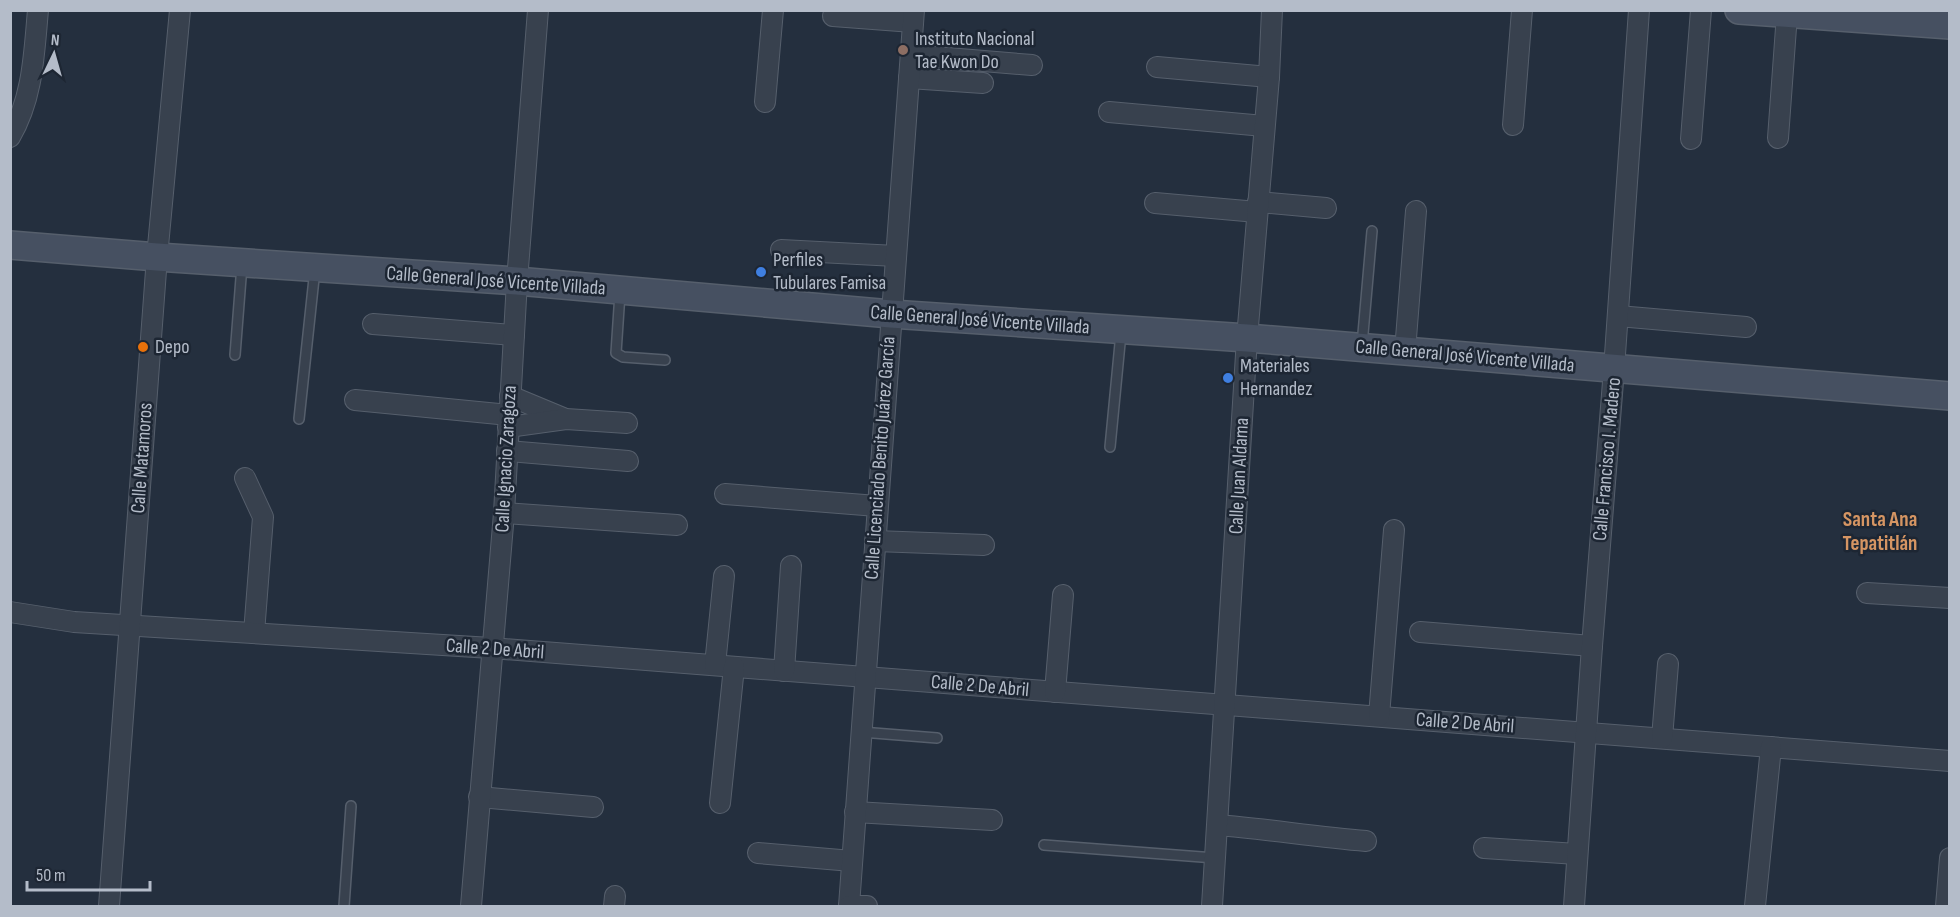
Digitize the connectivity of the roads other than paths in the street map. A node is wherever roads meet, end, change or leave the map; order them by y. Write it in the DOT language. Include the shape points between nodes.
graph roads {
  1 [pos="38,10"];
  2 [pos="180,10"];
  3 [pos="538,10"];
  4 [pos="773,10"];
  5 [pos="1272,10"];
  6 [pos="1522,10"];
  7 [pos="1639,10"];
  8 [pos="1701,10"];
  9 [pos="1739,10"];
  10 [pos="1787,14"];
  11 [pos="1864,15"];
  12 [pos="833,16"];
  13 [pos="914,16"];
  14 [pos="1950,25"];
  15 [pos="911,55"];
  16 [pos="1032,65"];
  17 [pos="1157,67"];
  18 [pos="1269,77"];
  19 [pos="909,78"];
  20 [pos="983,83"];
  21 [pos="765,102"];
  22 [pos="1108,112"];
  23 [pos="1513,125"];
  24 [pos="1264,126"];
  25 [pos="10,137"];
  26 [pos="1778,138"];
  27 [pos="1691,139"];
  28 [pos="1155,203"];
  29 [pos="1258,207"];
  30 [pos="1326,208"];
  31 [pos="1416,211"];
  32 [pos="1372,231"];
  33 [pos="10,245"];
  34 [pos="781,250"];
  35 [pos="896,256"];
  36 [pos="157,257"];
  37 [pos="243,263"];
  38 [pos="315,268"];
  39 [pos="518,281"];
  40 [pos="620,290"];
  41 [pos="891,314"];
  42 [pos="1617,316"];
  43 [pos="373,324"];
  44 [pos="1746,327"];
  45 [pos="1121,329"];
  46 [pos="514,335"];
  47 [pos="1247,338"];
  48 [pos="1362,348"];
  49 [pos="1405,351"];
  50 [pos="235,355"];
  51 [pos="665,360"];
  52 [pos="1614,369"];
  53 [pos="1950,396"];
  54 [pos="354,400"];
  55 [pos="509,413"];
  56 [pos="299,419"];
  57 [pos="566,419"];
  58 [pos="627,423"];
  59 [pos="1110,447"];
  60 [pos="507,451"];
  61 [pos="628,460"];
  62 [pos="245,478"];
  63 [pos="725,494"];
  64 [pos="877,506"];
  65 [pos="504,513"];
  66 [pos="677,525"];
  67 [pos="1394,530"];
  68 [pos="874,541"];
  69 [pos="984,545"];
  70 [pos="791,566"];
  71 [pos="724,576"];
  72 [pos="1867,593"];
  73 [pos="1063,596"];
  74 [pos="1950,598"];
  75 [pos="10,612"];
  76 [pos="130,625"];
  77 [pos="1420,632"];
  78 [pos="254,633"];
  79 [pos="1592,646"];
  80 [pos="491,648"];
  81 [pos="1668,664"];
  82 [pos="724,666"];
  83 [pos="784,671"];
  84 [pos="865,677"];
  85 [pos="1055,692"];
  86 [pos="1226,705"];
  87 [pos="1379,716"];
  88 [pos="861,732"];
  89 [pos="1586,732"];
  90 [pos="937,738"];
  91 [pos="1662,738"];
  92 [pos="1771,747"];
  93 [pos="1950,761"];
  94 [pos="479,797"];
  95 [pos="720,803"];
  96 [pos="351,806"];
  97 [pos="592,807"];
  98 [pos="855,812"];
  99 [pos="992,820"];
  100 [pos="1218,825"];
  101 [pos="1366,841"];
  102 [pos="1044,845"];
  103 [pos="1484,848"];
  104 [pos="758,853"];
  105 [pos="1577,854"];
  106 [pos="1215,858"];
  107 [pos="1950,858"];
  108 [pos="852,861"];
  109 [pos="1948,897"];
  110 [pos="109,906"];
  111 [pos="344,906"];
  112 [pos="471,906"];
  113 [pos="855,906"];
  114 [pos="1212,906"];
  115 [pos="1574,906"];
  116 [pos="1755,906"];
  1 -- 25 [label="street" via="28,96"];
  2 -- 36 [label="street, Calle Matamoros"];
  3 -- 39 [label="street, Calle Ignacio Zaragoza"];
  4 -- 21 [label="street"];
  5 -- 18 [label="street, Calle Juan Aldama"];
  6 -- 23 [label="street"];
  7 -- 42 [label="street, Calle Francisco I. Madero"];
  8 -- 27 [label="street"];
  9 -- 10 [label="main road"];
  10 -- 11 [label="main road"];
  10 -- 26 [label="street"];
  11 -- 14 [label="main road"];
  12 -- 13 [label="street"];
  13 -- 15 [label="street, Calle Licenciado Benito Juárez García"];
  15 -- 16 [label="street"];
  15 -- 19 [label="street, Calle Licenciado Benito Juárez García"];
  17 -- 18 [label="street"];
  18 -- 24 [label="street, Calle Juan Aldama"];
  19 -- 20 [label="street"];
  19 -- 35 [label="street, Calle Licenciado Benito Juárez García"];
  22 -- 24 [label="street"];
  24 -- 29 [label="street, Calle Juan Aldama"];
  28 -- 29 [label="street"];
  29 -- 30 [label="street"];
  29 -- 47 [label="street, Calle Juan Aldama"];
  31 -- 49 [label="street"];
  32 -- 48 [label="lane"];
  33 -- 36 [label="main road, Calle General José Vicente Villada"];
  34 -- 35 [label="street"];
  35 -- 41 [label="street, Calle Licenciado Benito Juárez García"];
  36 -- 37 [label="main road, Calle General José Vicente Villada"];
  36 -- 76 [label="street, Calle Matamoros"];
  37 -- 38 [label="main road, Calle General José Vicente Villada"];
  37 -- 50 [label="lane"];
  38 -- 39 [label="main road, Calle General José Vicente Villada"];
  38 -- 56 [label="lane"];
  39 -- 40 [label="main road, Calle General José Vicente Villada"];
  39 -- 46 [label="street, Calle Ignacio Zaragoza"];
  40 -- 41 [label="main road, Calle General José Vicente Villada"];
  40 -- 51 [label="lane" via="616,352 623,357"];
  41 -- 45 [label="main road, Calle General José Vicente Villada"];
  41 -- 64 [label="street, Calle Licenciado Benito Juárez García"];
  42 -- 44 [label="street"];
  42 -- 52 [label="street, Calle Francisco I. Madero"];
  43 -- 46 [label="street"];
  45 -- 47 [label="main road, Calle General José Vicente Villada"];
  45 -- 59 [label="lane"];
  46 -- 55 [label="street, Calle Ignacio Zaragoza"];
  47 -- 48 [label="main road, Calle General José Vicente Villada"];
  47 -- 86 [label="street, Calle Juan Aldama"];
  48 -- 49 [label="main road, Calle General José Vicente Villada"];
  49 -- 52 [label="main road, Calle General José Vicente Villada"];
  52 -- 53 [label="main road, Calle General José Vicente Villada"];
  52 -- 79 [label="street, Calle Francisco I. Madero"];
  54 -- 55 [label="street"];
  55 -- 57 [label="street"];
  55 -- 57 [label="street"];
  55 -- 60 [label="street, Calle Ignacio Zaragoza"];
  57 -- 58 [label="street"];
  60 -- 61 [label="street"];
  60 -- 65 [label="street, Calle Ignacio Zaragoza"];
  62 -- 78 [label="street" via="262,517"];
  63 -- 64 [label="street"];
  64 -- 68 [label="street, Calle Licenciado Benito Juárez García"];
  65 -- 66 [label="street"];
  65 -- 80 [label="street, Calle Ignacio Zaragoza"];
  67 -- 87 [label="street"];
  68 -- 69 [label="street"];
  68 -- 84 [label="street, Calle Licenciado Benito Juárez García"];
  70 -- 83 [label="street"];
  71 -- 82 [label="street"];
  72 -- 74 [label="street"];
  73 -- 85 [label="street"];
  75 -- 76 [label="street, Calle 2 De Abril" via="74,622"];
  76 -- 78 [label="street, Calle 2 De Abril"];
  76 -- 110 [label="street, Calle Matamoros"];
  77 -- 79 [label="street"];
  78 -- 80 [label="street, Calle 2 De Abril"];
  79 -- 89 [label="street, Calle Francisco I. Madero"];
  80 -- 82 [label="street, Calle 2 De Abril"];
  80 -- 94 [label="street, Calle Ignacio Zaragoza"];
  81 -- 91 [label="street"];
  82 -- 83 [label="street, Calle 2 De Abril"];
  82 -- 95 [label="street"];
  83 -- 84 [label="street, Calle 2 De Abril"];
  84 -- 85 [label="street, Calle 2 De Abril"];
  84 -- 88 [label="street, Calle Licenciado Benito Juárez García"];
  85 -- 86 [label="street, Calle 2 De Abril"];
  86 -- 87 [label="street, Calle 2 De Abril"];
  86 -- 100 [label="street, Calle Juan Aldama"];
  87 -- 89 [label="street, Calle 2 De Abril"];
  88 -- 90 [label="lane"];
  88 -- 98 [label="street, Calle Licenciado Benito Juárez García"];
  89 -- 91 [label="street, Calle 2 De Abril"];
  89 -- 105 [label="street, Calle Francisco I. Madero"];
  91 -- 92 [label="street, Calle 2 De Abril"];
  92 -- 93 [label="street, Calle 2 De Abril"];
  92 -- 116 [label="street"];
  94 -- 97 [label="street"];
  94 -- 112 [label="street, Calle Ignacio Zaragoza"];
  96 -- 111 [label="lane"];
  98 -- 99 [label="street"];
  98 -- 108 [label="street, Calle Licenciado Benito Juárez García"];
  100 -- 101 [label="street"];
  100 -- 106 [label="street, Calle Juan Aldama"];
  102 -- 106 [label="lane"];
  103 -- 105 [label="street"];
  104 -- 108 [label="street"];
  105 -- 115 [label="street, Calle Francisco I. Madero"];
  106 -- 114 [label="street, Calle Juan Aldama"];
  107 -- 109 [label="street"];
  108 -- 113 [label="street, Calle Licenciado Benito Juárez García"];
}
